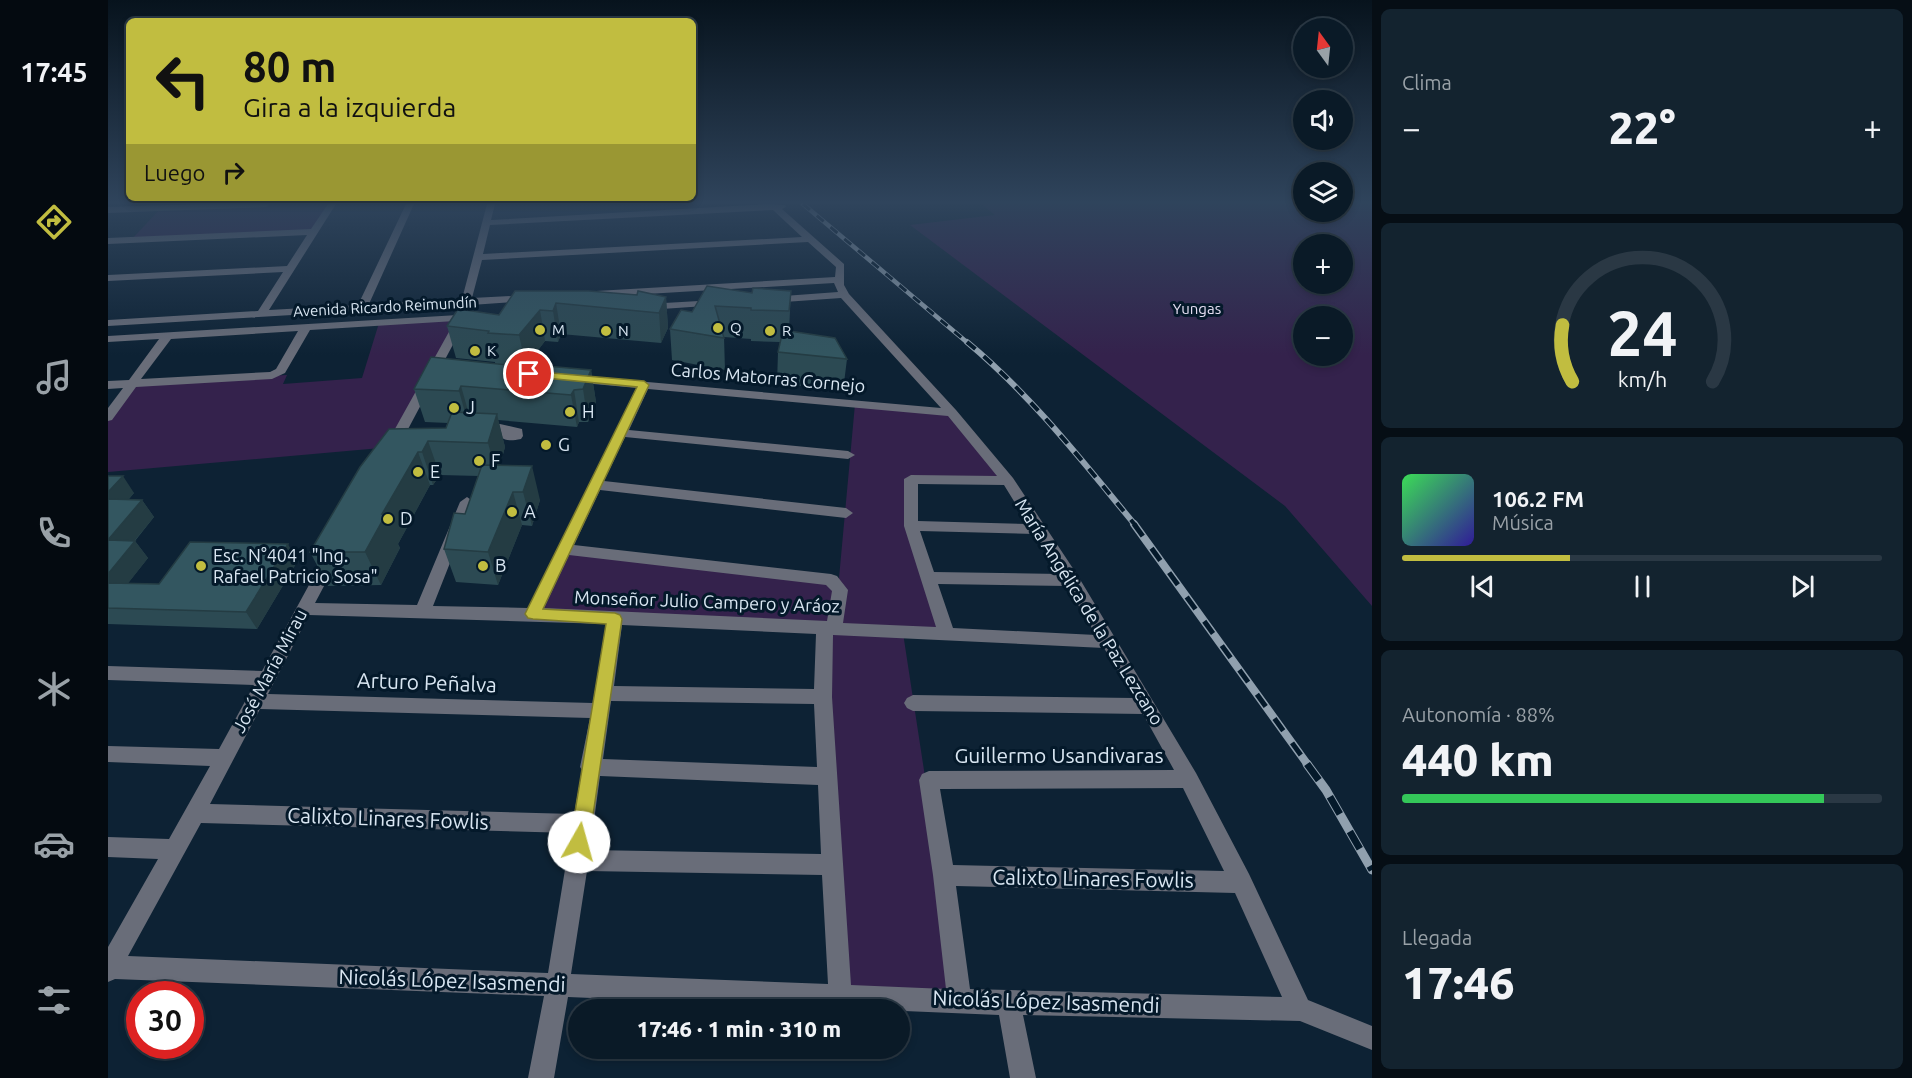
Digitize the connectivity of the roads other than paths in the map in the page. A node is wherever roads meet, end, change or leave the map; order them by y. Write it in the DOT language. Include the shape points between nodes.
graph roads {
  1 [pos="300,254"];
  2 [pos="387,254"];
  3 [pos="527,254"];
  4 [pos="828,254"];
  5 [pos="477,257"];
  6 [pos="290,269"];
  7 [pos="108,278"];
  8 [pos="840,280"];
  9 [pos="583,295"];
  10 [pos="844,296"];
  11 [pos="537,298"];
  12 [pos="760,300"];
  13 [pos="467,302"];
  14 [pos="724,302"];
  15 [pos="641,307"];
  16 [pos="362,308"];
  17 [pos="261,314"];
  18 [pos="486,316"];
  19 [pos="462,318"];
  20 [pos="108,323"];
  21 [pos="306,327"];
  22 [pos="167,336"];
  23 [pos="108,339"];
  24 [pos="564,377"];
  25 [pos="134,383"];
  26 [pos="108,385"];
  27 [pos="644,385"];
  28 [pos="952,413"];
  29 [pos="108,417"];
  30 [pos="493,429"];
  31 [pos="401,430"];
  32 [pos="467,430"];
  33 [pos="419,431"];
  34 [pos="619,433"];
  35 [pos="848,455"];
  36 [pos="386,458"];
  37 [pos="1008,481"];
  38 [pos="595,485"];
  39 [pos="467,502"];
  40 [pos="846,513"];
  41 [pos="911,526"];
  42 [pos="1039,530"];
  43 [pos="341,538"];
  44 [pos="566,549"];
  45 [pos="929,578"];
  46 [pos="1072,580"];
  47 [pos="302,609"];
  48 [pos="422,612"];
  49 [pos="533,614"];
  50 [pos="615,619"];
  51 [pos="830,627"];
  52 [pos="947,635"];
  53 [pos="1110,642"];
  54 [pos="108,673"];
  55 [pos="266,678"];
  56 [pos="824,697"];
  57 [pos="254,701"];
  58 [pos="600,702"];
  59 [pos="913,703"];
  60 [pos="1148,706"];
  61 [pos="108,754"];
  62 [pos="224,758"];
  63 [pos="590,767"];
  64 [pos="827,776"];
  65 [pos="1189,779"];
  66 [pos="195,813"];
  67 [pos="581,824"];
  68 [pos="108,847"];
  69 [pos="175,849"];
  70 [pos="578,860"];
  71 [pos="832,865"];
  72 [pos="944,875"];
  73 [pos="1242,882"];
  74 [pos="108,968"];
  75 [pos="558,985"];
  76 [pos="840,996"];
  77 [pos="959,999"];
  78 [pos="1009,1003"];
  79 [pos="1300,1009"];
  80 [pos="1372,1038"];
  81 [pos="541,1078"];
  82 [pos="1023,1078"];
  1 -- 6 [label="street"];
  2 -- 16 [label="street"];
  3 -- 5 [label="street"];
  4 -- 8 [label="street, María Angélica de la Paz Lezcano" via="841,266"];
  5 -- 13 [label="street"];
  6 -- 7 [label="street"];
  6 -- 17 [label="street"];
  8 -- 9 [label="street"];
  8 -- 10 [label="street, María Angélica de la Paz Lezcano"];
  10 -- 12 [label="street"];
  10 -- 28 [label="street, María Angélica de la Paz Lezcano"];
  11 -- 13 [label="street, Avenida Ricardo Reimundín"];
  13 -- 16 [label="street, Avenida Ricardo Reimundín"];
  13 -- 19 [label="street"];
  14 -- 15 [label="street"];
  16 -- 17 [label="street, Avenida Ricardo Reimundín"];
  17 -- 20 [label="street, Avenida Ricardo Reimundín"];
  18 -- 19 [label="street, Avenida Ricardo Reimundín"];
  19 -- 21 [label="street, Avenida Ricardo Reimundín"];
  19 -- 31 [label="street" via="443,365"];
  21 -- 22 [label="street, Avenida Ricardo Reimundín"];
  21 -- 25 [label="street" via="281,371 272,375"];
  22 -- 23 [label="street, Avenida Ricardo Reimundín"];
  22 -- 25 [label="street"];
  24 -- 27 [label="street, Carlos Matorras Cornejo"];
  25 -- 26 [label="street"];
  25 -- 29 [label="street"];
  27 -- 28 [label="street, Carlos Matorras Cornejo"];
  27 -- 34 [label="street"];
  28 -- 37 [label="street, María Angélica de la Paz Lezcano"];
  30 -- 32 [label="street"];
  31 -- 33 [label="street"];
  31 -- 36 [label="street"];
  34 -- 35 [label="street"];
  34 -- 38 [label="street"];
  37 -- 41 [label="street" via="911,479"];
  37 -- 42 [label="street, María Angélica de la Paz Lezcano"];
  38 -- 40 [label="street"];
  38 -- 44 [label="street"];
  39 -- 48 [label="street"];
  41 -- 42 [label="street"];
  41 -- 45 [label="street"];
  42 -- 46 [label="street, María Angélica de la Paz Lezcano"];
  43 -- 47 [label="street, José María Mirau"];
  44 -- 49 [label="street"];
  44 -- 51 [label="street" via="831,580 840,590"];
  45 -- 46 [label="street"];
  45 -- 52 [label="street"];
  46 -- 53 [label="street, María Angélica de la Paz Lezcano"];
  47 -- 48 [label="street, Monseñor Julio Campero y Aráoz"];
  47 -- 55 [label="street, José María Mirau"];
  48 -- 49 [label="street, Monseñor Julio Campero y Aráoz"];
  49 -- 50 [label="street, Monseñor Julio Campero y Aráoz"];
  50 -- 51 [label="street, Monseñor Julio Campero y Aráoz"];
  50 -- 58 [label="street"];
  51 -- 52 [label="street, Monseñor Julio Campero y Aráoz"];
  51 -- 56 [label="street"];
  52 -- 53 [label="street, Monseñor Julio Campero y Aráoz"];
  53 -- 60 [label="street, María Angélica de la Paz Lezcano"];
  54 -- 55 [label="street"];
  55 -- 57 [label="street, José María Mirau"];
  56 -- 58 [label="street, Arturo Peñalva"];
  56 -- 64 [label="street"];
  57 -- 58 [label="street, Arturo Peñalva"];
  57 -- 62 [label="street, José María Mirau"];
  58 -- 63 [label="street"];
  59 -- 60 [label="street"];
  60 -- 65 [label="street, María Angélica de la Paz Lezcano"];
  61 -- 62 [label="street"];
  62 -- 66 [label="street, José María Mirau"];
  63 -- 64 [label="street"];
  63 -- 67 [label="street"];
  64 -- 71 [label="street"];
  65 -- 72 [label="street, Guillermo Usandivaras" via="929,780"];
  65 -- 73 [label="street, María Angélica de la Paz Lezcano"];
  66 -- 67 [label="street, Calixto Linares Fowlis"];
  66 -- 69 [label="street, José María Mirau"];
  67 -- 70 [label="street"];
  68 -- 69 [label="street"];
  69 -- 74 [label="street, José María Mirau"];
  70 -- 71 [label="street"];
  70 -- 75 [label="street"];
  71 -- 76 [label="street"];
  72 -- 73 [label="street, Calixto Linares Fowlis"];
  72 -- 77 [label="street"];
  73 -- 79 [label="street, María Angélica de la Paz Lezcano"];
  74 -- 75 [label="street, Nicolás López Isasmendi"];
  75 -- 76 [label="street, Nicolás López Isasmendi"];
  75 -- 81 [label="street"];
  76 -- 77 [label="street, Nicolás López Isasmendi"];
  77 -- 78 [label="street, Nicolás López Isasmendi"];
  78 -- 79 [label="street, Nicolás López Isasmendi"];
  78 -- 82 [label="street"];
  79 -- 80 [label="street"];
}
